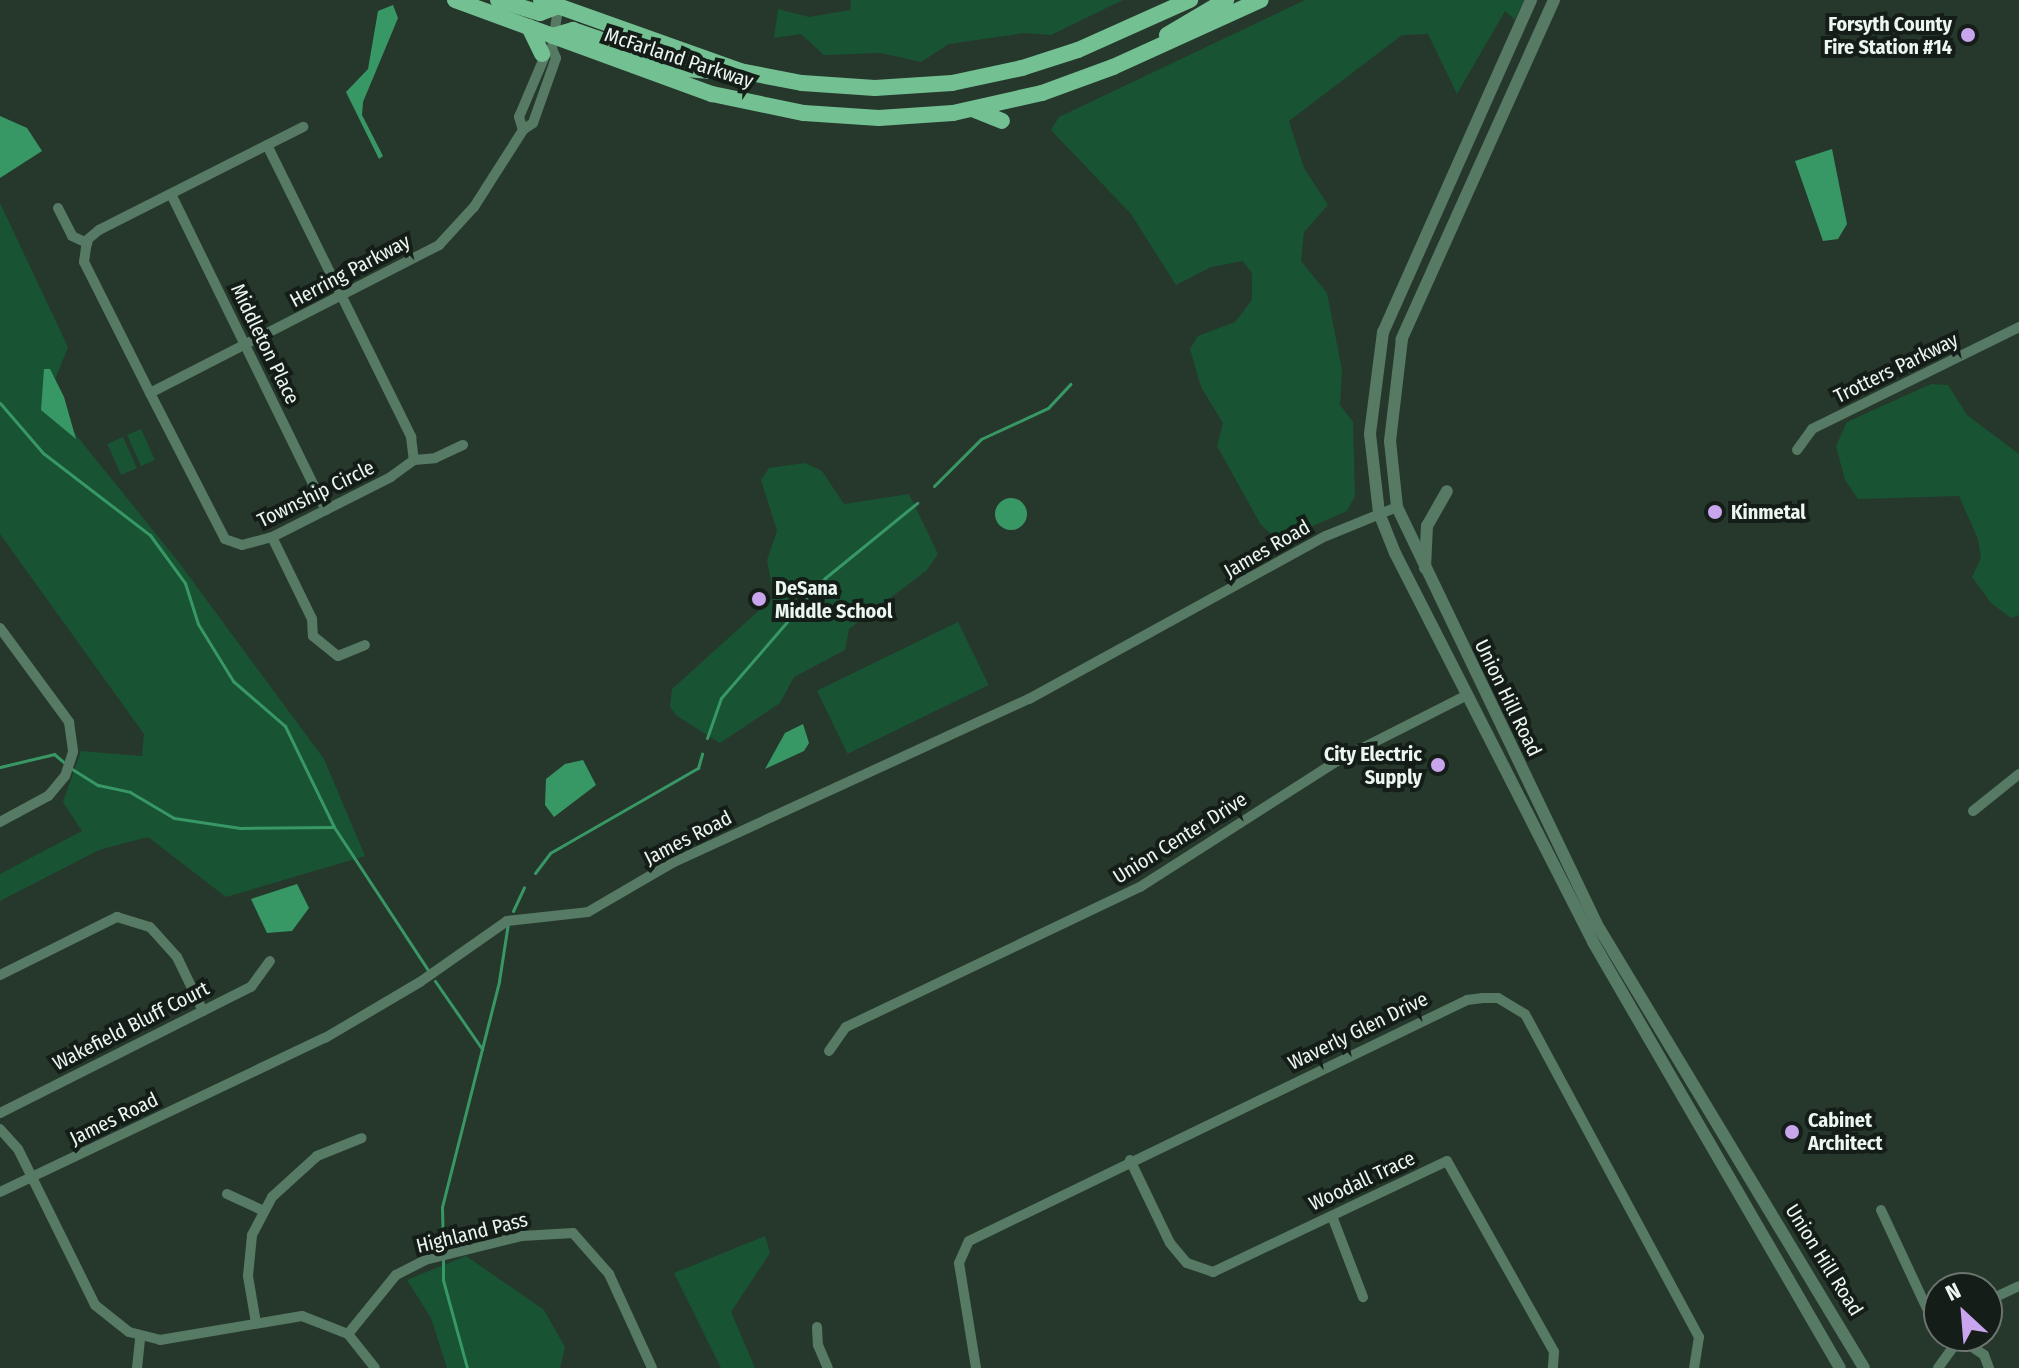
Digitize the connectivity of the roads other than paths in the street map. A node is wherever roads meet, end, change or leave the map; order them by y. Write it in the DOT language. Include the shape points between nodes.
graph roads {
  1 [pos="455,0"];
  2 [pos="498,0"];
  3 [pos="541,0"];
  4 [pos="1190,0"];
  5 [pos="1226,0"];
  6 [pos="1261,0"];
  7 [pos="1531,0"];
  8 [pos="1554,0"];
  9 [pos="559,3"];
  10 [pos="549,46"];
  11 [pos="1144,54"];
  12 [pos="740,71"];
  13 [pos="974,109"];
  14 [pos="1002,121"];
  15 [pos="303,127"];
  16 [pos="267,145"];
  17 [pos="171,194"];
  18 [pos="58,208"];
  19 [pos="87,243"];
  20 [pos="343,297"];
  21 [pos="2019,327"];
  22 [pos="246,345"];
  23 [pos="150,393"];
  24 [pos="463,445"];
  25 [pos="1797,450"];
  26 [pos="414,460"];
  27 [pos="1447,491"];
  28 [pos="1397,507"];
  29 [pos="326,510"];
  30 [pos="1379,513"];
  31 [pos="272,537"];
  32 [pos="1425,571"];
  33 [pos="0,628"];
  34 [pos="365,645"];
  35 [pos="1467,695"];
  36 [pos="2019,774"];
  37 [pos="1973,811"];
  38 [pos="0,822"];
  39 [pos="270,961"];
  40 [pos="0,975"];
  41 [pos="203,1011"];
  42 [pos="829,1051"];
  43 [pos="0,1113"];
  44 [pos="0,1129"];
  45 [pos="362,1138"];
  46 [pos="1130,1160"];
  47 [pos="34,1180"];
  48 [pos="0,1192"];
  49 [pos="227,1194"];
  50 [pos="1881,1210"];
  51 [pos="264,1211"];
  52 [pos="1332,1216"];
  53 [pos="1363,1297"];
  54 [pos="1923,1300"];
  55 [pos="256,1323"];
  56 [pos="817,1327"];
  57 [pos="348,1334"];
  58 [pos="140,1338"];
  59 [pos="137,1368"];
  60 [pos="375,1368"];
  61 [pos="652,1368"];
  62 [pos="828,1368"];
  63 [pos="976,1368"];
  64 [pos="1553,1368"];
  65 [pos="1694,1368"];
  66 [pos="1840,1368"];
  67 [pos="1864,1368"];
  1 -- 10 [label="main road" via="529,27"];
  2 -- 9 [label="main road" via="540,13"];
  3 -- 9 [label="main road, McFarland Parkway"];
  4 -- 12 [label="main road, McFarland Parkway" via="1060,56 960,81 838,87"];
  5 -- 11 [label="main road" via="1182,23"];
  6 -- 11 [label="main road, McFarland Parkway"];
  7 -- 30 [label="street, Union Hill Road" via="1383,332 1370,434"];
  8 -- 28 [label="street, Union Hill Road" via="1402,339 1390,441"];
  9 -- 10 [label="street, Herring Parkway"];
  9 -- 12 [label="main road, McFarland Parkway"];
  10 -- 12 [label="main road" via="573,30 686,69"];
  10 -- 13 [label="main road, McFarland Parkway" via="772,108 879,118"];
  10 -- 20 [label="street, Herring Parkway" via="519,117 523,130 474,207 439,245"];
  11 -- 13 [label="main road, McFarland Parkway" via="1061,87"];
  13 -- 14 [label="main road"];
  15 -- 16 [label="street"];
  16 -- 17 [label="street"];
  16 -- 20 [label="street"];
  17 -- 19 [label="street" via="99,230"];
  17 -- 22 [label="street, Middleton Place"];
  18 -- 19 [label="street" via="72,236"];
  19 -- 23 [label="street, Township Circle" via="84,262"];
  20 -- 22 [label="street, Herring Parkway"];
  20 -- 26 [label="street" via="411,437"];
  21 -- 25 [label="street, Trotters Parkway" via="1812,429"];
  22 -- 23 [label="street, Herring Parkway"];
  22 -- 29 [label="street, Middleton Place"];
  23 -- 31 [label="street, Township Circle" via="225,539 242,545"];
  24 -- 26 [label="street, Township Circle" via="435,458"];
  26 -- 29 [label="street, Township Circle"];
  27 -- 32 [label="street" via="1427,526"];
  28 -- 30 [label="street, James Road"];
  28 -- 32 [label="street, Union Hill Road"];
  29 -- 31 [label="street, Township Circle"];
  30 -- 35 [label="street, Union Hill Road"];
  30 -- 47 [label="street, James Road" via="1326,536 1029,699 684,858 588,912 507,921 401,994 325,1038"];
  31 -- 34 [label="street" via="312,619 313,636 338,656"];
  32 -- 67 [label="street, Union Hill Road" via="1596,923"];
  33 -- 38 [label="street" via="69,722 73,752 65,776 48,796"];
  35 -- 42 [label="street, Union Center Drive" via="1337,761 1140,887 846,1027"];
  35 -- 66 [label="street, Union Hill Road" via="1593,942"];
  36 -- 37 [label="street"];
  39 -- 41 [label="street, Wakefield Bluff Court" via="251,987"];
  40 -- 41 [label="street" via="117,917 150,927 177,957"];
  41 -- 43 [label="street, Wakefield Bluff Court"];
  44 -- 47 [label="street"];
  45 -- 51 [label="street" via="317,1156"];
  46 -- 52 [label="street, Woodall Trace" via="1170,1243 1187,1263 1213,1272"];
  46 -- 63 [label="street, Waverly Glen Drive" via="969,1241 959,1263"];
  46 -- 65 [label="street, Waverly Glen Drive" via="1467,1000 1498,998 1525,1014 1699,1337"];
  47 -- 48 [label="street, James Road"];
  47 -- 58 [label="street" via="95,1305"];
  49 -- 51 [label="street"];
  50 -- 54 [label="street"];
  51 -- 55 [label="street" via="252,1235 248,1276"];
  52 -- 53 [label="street"];
  52 -- 64 [label="street, Woodall Trace" via="1447,1161 1554,1352"];
  55 -- 57 [label="street" via="302,1316"];
  55 -- 58 [label="street" via="160,1340"];
  56 -- 62 [label="street"];
  57 -- 60 [label="street"];
  57 -- 61 [label="street, Highland Pass" via="396,1275 425,1260 522,1236 573,1233 609,1274"];
  58 -- 59 [label="street"];
}
